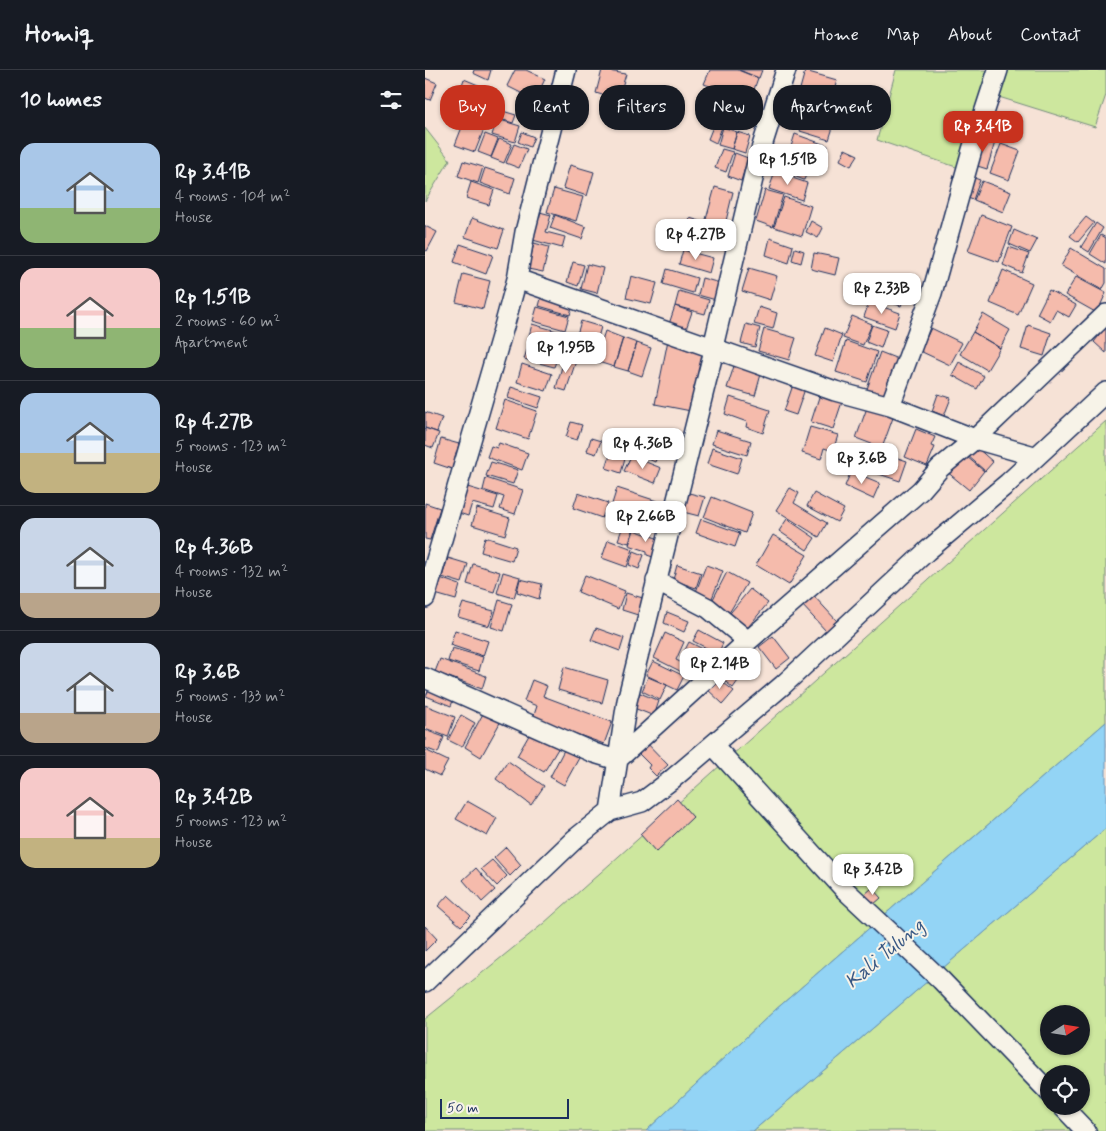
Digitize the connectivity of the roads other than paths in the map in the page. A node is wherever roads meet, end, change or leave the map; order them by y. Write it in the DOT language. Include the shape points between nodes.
graph roads {
  1 [pos="566,70"];
  2 [pos="785,70"];
  3 [pos="998,70"];
  4 [pos="517,280"];
  5 [pos="1106,314"];
  6 [pos="713,347"];
  7 [pos="1106,392"];
  8 [pos="889,406"];
  9 [pos="975,439"];
  10 [pos="1034,456"];
  11 [pos="657,582"];
  12 [pos="425,598"];
  13 [pos="748,641"];
  14 [pos="425,678"];
  15 [pos="713,745"];
  16 [pos="617,760"];
  17 [pos="610,811"];
  18 [pos="425,982"];
  19 [pos="1040,1083"];
  20 [pos="1071,1115"];
  21 [pos="1086,1131"];
  1 -- 4 [label="street" via="525,232"];
  2 -- 6 [label="street" via="757,162"];
  3 -- 8 [label="street" via="932,293"];
  4 -- 6 [label="street"];
  4 -- 12 [label="street"];
  5 -- 9 [label="street"];
  6 -- 8 [label="street" via="835,391"];
  6 -- 11 [label="street"];
  7 -- 10 [label="street"];
  8 -- 9 [label="street"];
  9 -- 10 [label="street"];
  9 -- 13 [label="street" via="940,468 884,524"];
  10 -- 15 [label="street" via="1008,483 927,551"];
  11 -- 13 [label="street" via="708,608"];
  11 -- 16 [label="street" via="627,701"];
  13 -- 16 [label="street"];
  14 -- 16 [label="street" via="594,753"];
  15 -- 17 [label="street" via="642,802"];
  15 -- 19 [label="street" via="873,917 941,980"];
  16 -- 17 [label="street"];
  17 -- 18 [label="street" via="575,839"];
  20 -- 21 [label="street"];
}
